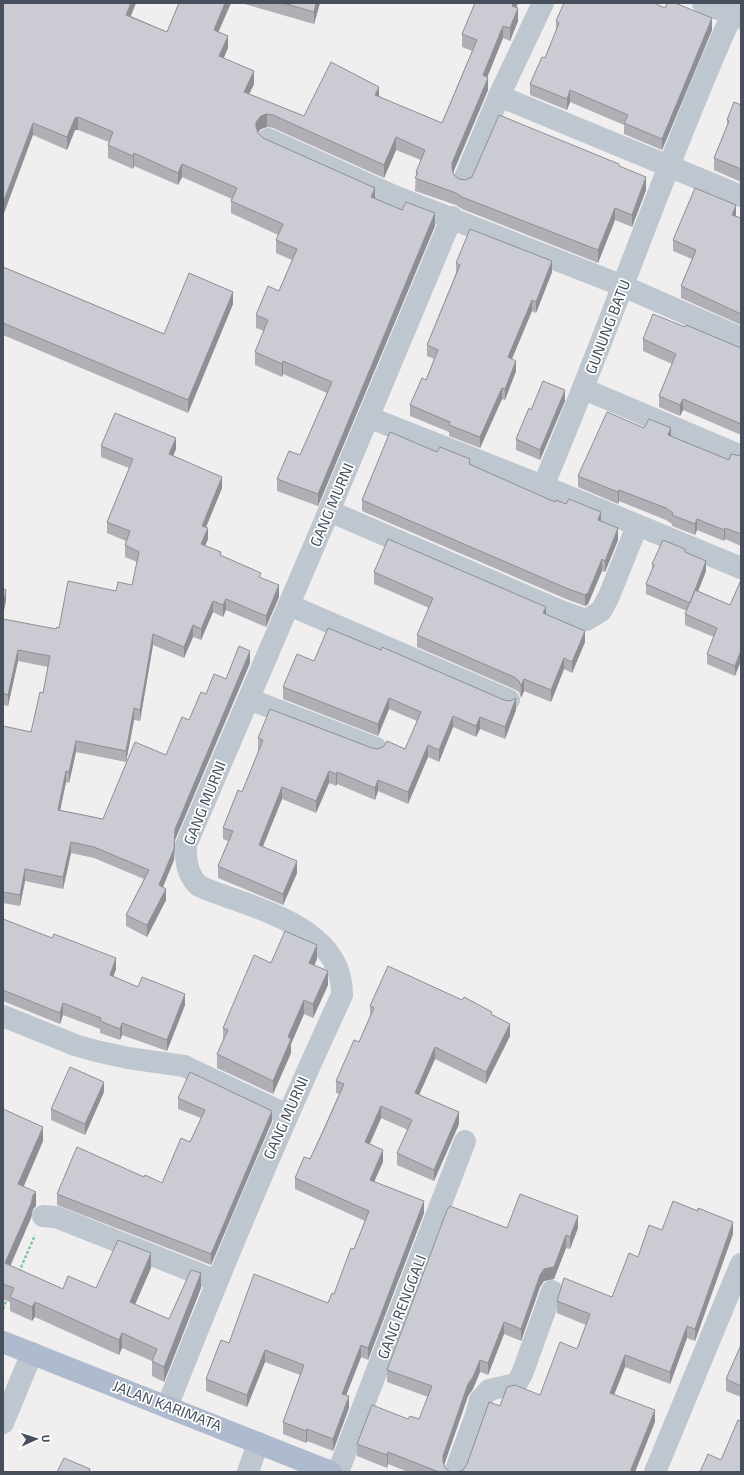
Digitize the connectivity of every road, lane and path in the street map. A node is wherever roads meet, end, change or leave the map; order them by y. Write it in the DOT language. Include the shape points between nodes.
graph roads {
  1 [pos="543,3"];
  2 [pos="703,3"];
  3 [pos="737,12"];
  4 [pos="499,96"];
  5 [pos="268,139"];
  6 [pos="670,167"];
  7 [pos="464,180"];
  8 [pos="741,196"];
  9 [pos="452,217"];
  10 [pos="623,286"];
  11 [pos="741,338"];
  12 [pos="584,389"];
  13 [pos="368,417"];
  14 [pos="741,456"];
  15 [pos="543,486"];
  16 [pos="329,511"];
  17 [pos="637,526"];
  18 [pos="741,568"];
  19 [pos="289,605"];
  20 [pos="249,699"];
  21 [pos="509,700"];
  22 [pos="376,748"];
  23 [pos="3,1016"];
  24 [pos="287,1115"];
  25 [pos="466,1141"];
  26 [pos="44,1216"];
  27 [pos="19,1273"];
  28 [pos="739,1274"];
  29 [pos="217,1281"];
  30 [pos="552,1291"];
  31 [pos="9,1294"];
  32 [pos="3,1308"];
  33 [pos="3,1342"];
  34 [pos="32,1353"];
  35 [pos="167,1407"];
  36 [pos="3,1423"];
  37 [pos="258,1443"];
  38 [pos="248,1472"];
  39 [pos="331,1472"];
  40 [pos="338,1472"];
  41 [pos="455,1472"];
  42 [pos="655,1472"];
  1 -- 4 [label="street"];
  2 -- 3 [label="street, GUNUNG BATU"];
  3 -- 6 [label="street, GUNUNG BATU"];
  4 -- 6 [label="street"];
  4 -- 7 [label="street"];
  5 -- 9 [label="street" via="394,196"];
  6 -- 8 [label="street"];
  6 -- 10 [label="street, GUNUNG BATU"];
  9 -- 10 [label="street"];
  9 -- 13 [label="street, GANG MURNI"];
  10 -- 11 [label="street"];
  10 -- 12 [label="street, GUNUNG BATU"];
  12 -- 14 [label="street"];
  12 -- 15 [label="street, GUNUNG BATU"];
  13 -- 15 [label="street"];
  13 -- 16 [label="street, GANG MURNI"];
  15 -- 17 [label="street"];
  16 -- 17 [label="street" via="586,620 601,611"];
  16 -- 19 [label="street, GANG MURNI"];
  17 -- 18 [label="street"];
  19 -- 20 [label="street, GANG MURNI"];
  19 -- 21 [label="street"];
  20 -- 22 [label="street"];
  20 -- 24 [label="street, GANG MURNI" via="186,844 186,855 191,879 199,886 291,922 317,940 334,962 339,974 342,995"];
  23 -- 24 [label="street" via="89,1049 184,1066"];
  24 -- 29 [label="street, GANG MURNI"];
  25 -- 40 [label="street, GANG RENGGALI"];
  26 -- 27 [label="path"];
  26 -- 29 [label="street" via="56,1217"];
  28 -- 42 [label="street"];
  29 -- 35 [label="street, GANG MURNI"];
  30 -- 41 [label="street" via="522,1374 516,1384 489,1390 480,1400"];
  31 -- 32 [label="path"];
  33 -- 34 [label="main road, JALAN KARIMATA"];
  34 -- 35 [label="main road, JALAN KARIMATA"];
  34 -- 36 [label="street"];
  35 -- 37 [label="main road, JALAN KARIMATA"];
  37 -- 38 [label="street"];
  37 -- 39 [label="main road, JALAN KARIMATA"];
}
